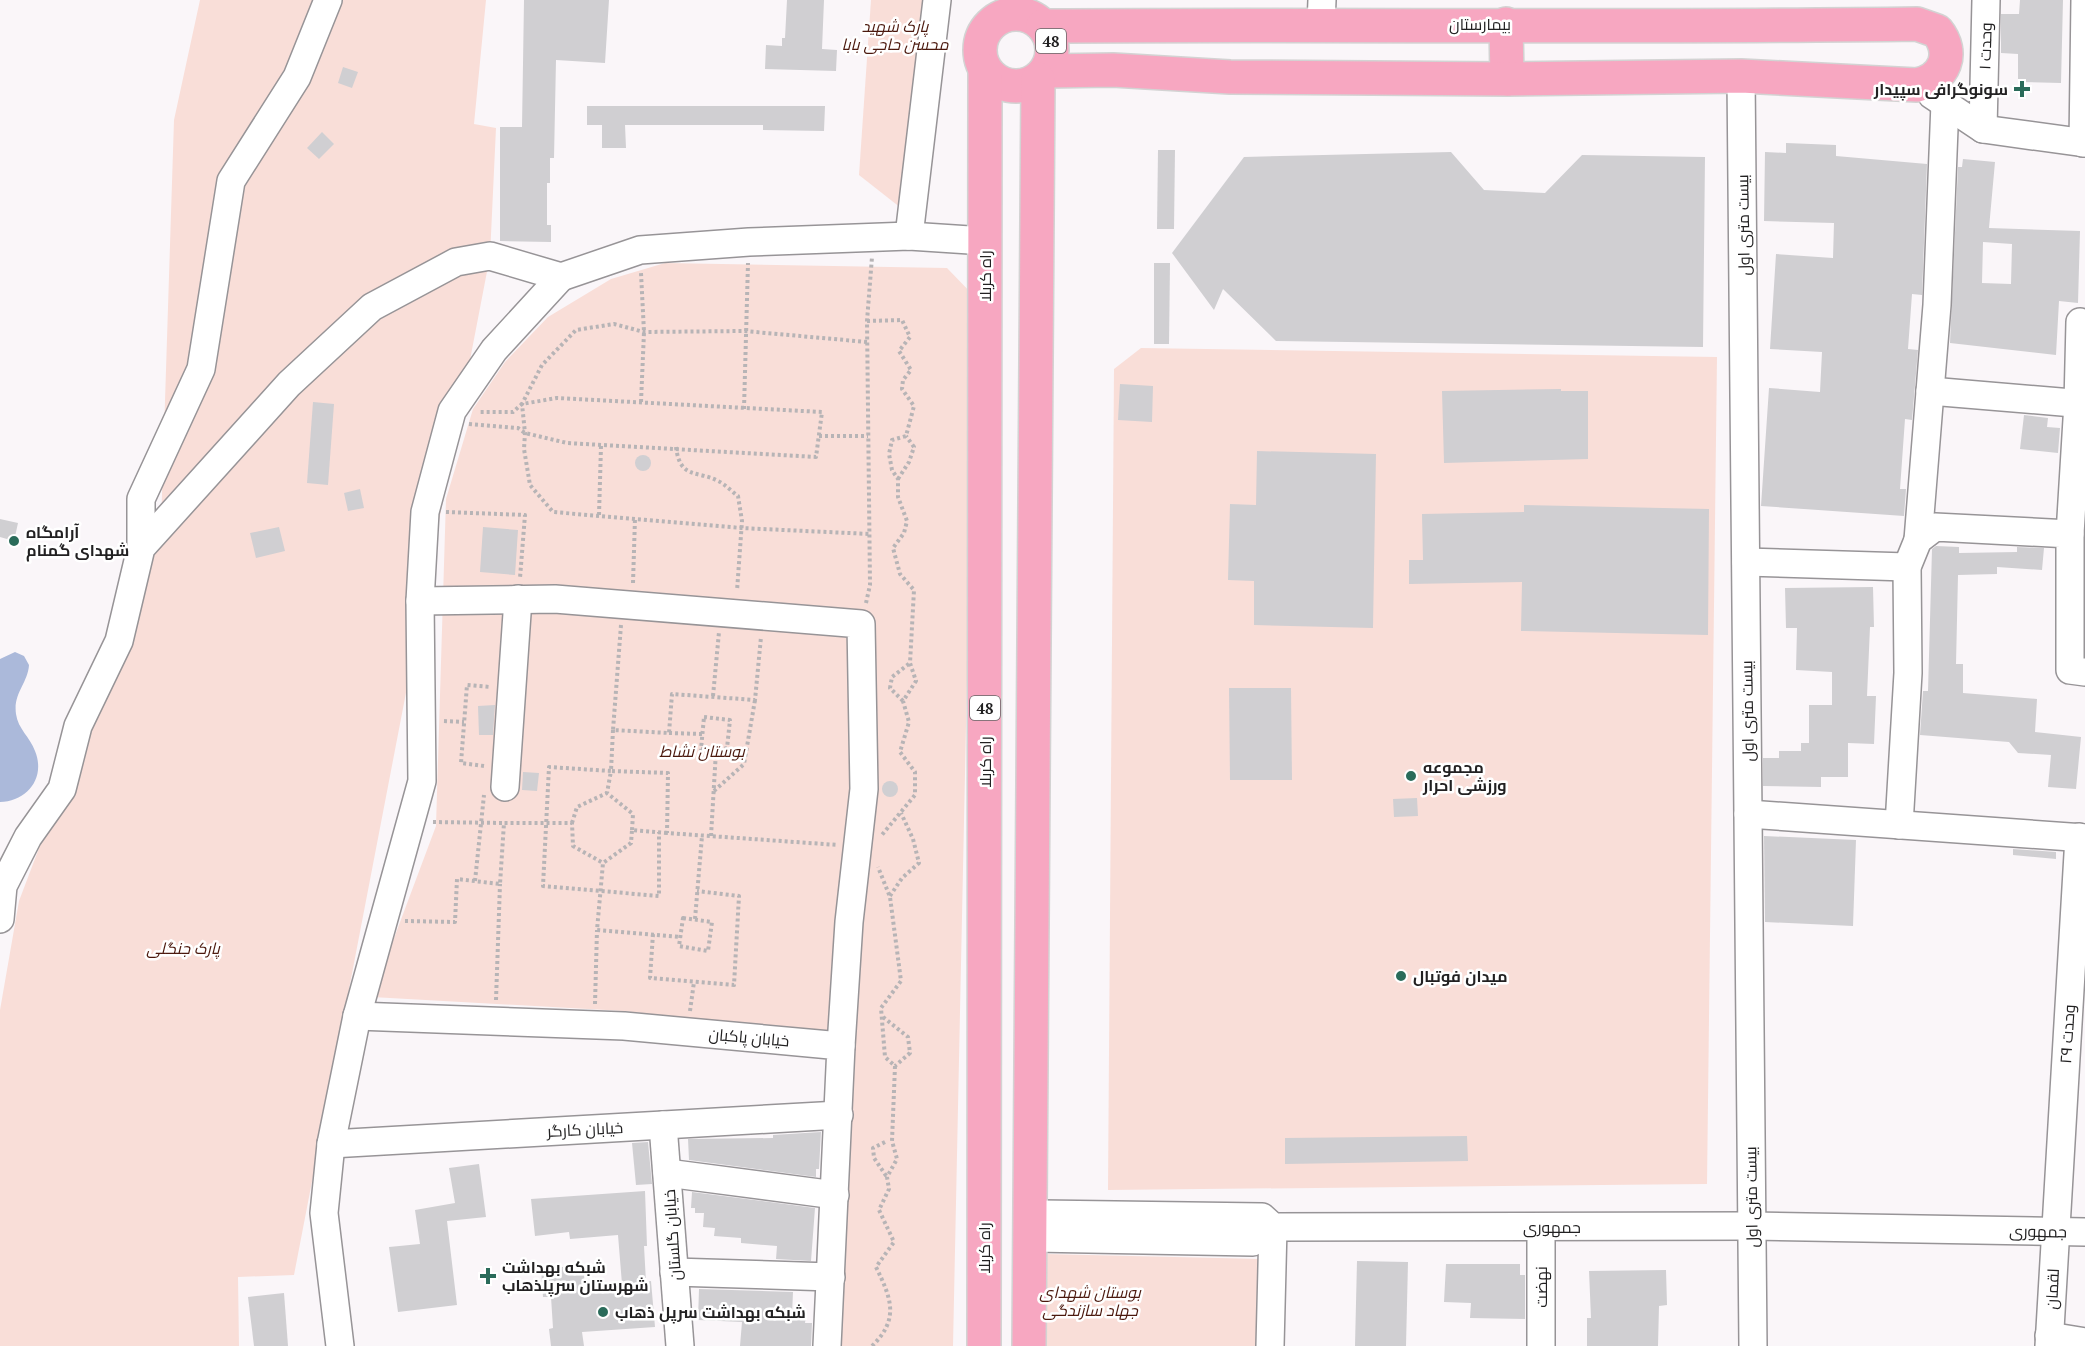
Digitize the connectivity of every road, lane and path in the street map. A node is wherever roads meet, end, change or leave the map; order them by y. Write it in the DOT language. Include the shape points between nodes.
graph roads {
  1 [pos="328,0"];
  2 [pos="937,0"];
  3 [pos="1986,0"];
  4 [pos="2085,0"];
  5 [pos="1322,12"];
  6 [pos="990,13"];
  7 [pos="1038,14"];
  8 [pos="1506,24"];
  9 [pos="1741,27"];
  10 [pos="985,70"];
  11 [pos="1042,75"];
  12 [pos="1741,76"];
  13 [pos="1507,79"];
  14 [pos="1917,85"];
  15 [pos="1945,103"];
  16 [pos="1983,129"];
  17 [pos="2084,143"];
  18 [pos="909,236"];
  19 [pos="874,238"];
  20 [pos="985,241"];
  21 [pos="749,242"];
  22 [pos="640,250"];
  23 [pos="561,277"];
  24 [pos="867,321"];
  25 [pos="2080,322"];
  26 [pos="744,331"];
  27 [pos="644,332"];
  28 [pos="867,342"];
  29 [pos="1930,391"];
  30 [pos="641,402"];
  31 [pos="522,404"];
  32 [pos="2082,404"];
  33 [pos="744,409"];
  34 [pos="450,418"];
  35 [pos="525,433"];
  36 [pos="819,435"];
  37 [pos="868,436"];
  38 [pos="906,436"];
  39 [pos="601,446"];
  40 [pos="676,447"];
  41 [pos="898,478"];
  42 [pos="425,512"];
  43 [pos="599,515"];
  44 [pos="635,518"];
  45 [pos="741,528"];
  46 [pos="870,534"];
  47 [pos="2070,534"];
  48 [pos="1918,540"];
  49 [pos="141,548"];
  50 [pos="1746,562"];
  51 [pos="1907,567"];
  52 [pos="518,599"];
  53 [pos="420,601"];
  54 [pos="628,618"];
  55 [pos="609,624"];
  56 [pos="861,624"];
  57 [pos="734,627"];
  58 [pos="708,631"];
  59 [pos="910,663"];
  60 [pos="2085,672"];
  61 [pos="512,688"];
  62 [pos="713,696"];
  63 [pos="755,700"];
  64 [pos="903,701"];
  65 [pos="613,730"];
  66 [pos="669,733"];
  67 [pos="702,734"];
  68 [pos="716,751"];
  69 [pos="611,771"];
  70 [pos="491,784"];
  71 [pos="714,791"];
  72 [pos="607,793"];
  73 [pos="901,813"];
  74 [pos="1748,814"];
  75 [pos="411,821"];
  76 [pos="481,822"];
  77 [pos="546,822"];
  78 [pos="504,823"];
  79 [pos="572,823"];
  80 [pos="1899,825"];
  81 [pos="632,830"];
  82 [pos="659,832"];
  83 [pos="667,833"];
  84 [pos="702,836"];
  85 [pos="711,836"];
  86 [pos="2082,838"];
  87 [pos="872,850"];
  88 [pos="603,863"];
  89 [pos="476,881"];
  90 [pos="500,884"];
  91 [pos="600,891"];
  92 [pos="697,891"];
  93 [pos="890,897"];
  94 [pos="0,919"];
  95 [pos="695,919"];
  96 [pos="383,921"];
  97 [pos="597,930"];
  98 [pos="653,934"];
  99 [pos="681,937"];
  100 [pos="2078,958"];
  101 [pos="694,982"];
  102 [pos="357,1016"];
  103 [pos="882,1016"];
  104 [pos="495,1021"];
  105 [pos="595,1025"];
  106 [pos="686,1032"];
  107 [pos="842,1046"];
  108 [pos="895,1066"];
  109 [pos="2074,1094"];
  110 [pos="839,1115"];
  111 [pos="663,1125"];
  112 [pos="885,1142"];
  113 [pos="331,1144"];
  114 [pos="667,1173"];
  115 [pos="887,1177"];
  116 [pos="835,1195"];
  117 [pos="1752,1226"];
  118 [pos="1273,1227"];
  119 [pos="1541,1227"];
  120 [pos="1030,1228"];
  121 [pos="2055,1232"];
  122 [pos="2085,1232"];
  123 [pos="674,1272"];
  124 [pos="831,1277"];
  125 [pos="877,1341"];
  126 [pos="2049,1341"];
  127 [pos="2085,1341"];
  128 [pos="340,1346"];
  129 [pos="680,1346"];
  130 [pos="827,1346"];
  131 [pos="872,1346"];
  132 [pos="881,1346"];
  133 [pos="984,1346"];
  134 [pos="1029,1346"];
  135 [pos="1270,1346"];
  136 [pos="1541,1346"];
  137 [pos="1753,1346"];
  1 -- 49 [label="street" via="297,77 231,182 201,369 141,499"];
  2 -- 18 [label="street"];
  3 -- 16 [label="street, وحدت ۱"];
  4 -- 17 [label="street"];
  5 -- 7 [label="main road, بیمارستان"];
  5 -- 8 [label="main road, بیمارستان"];
  6 -- 7 [label="main road, 48"];
  6 -- 10 [label="main road, 48" via="980,47"];
  7 -- 11 [label="main road, 48" via="1053,47"];
  8 -- 9 [label="main road, بیمارستان"];
  8 -- 13 [label="main road"];
  9 -- 12 [label="main road"];
  9 -- 14 [label="main road, بیمارستان" via="1917,24 1936,31 1943,39 1947,60 1936,77"];
  10 -- 11 [label="main road" via="1004,85 1016,87"];
  10 -- 20 [label="main road, راه کربلا / 48"];
  11 -- 13 [label="main road" via="1113,70 1230,77"];
  11 -- 120 [label="main road, 48"];
  12 -- 13 [label="main road"];
  12 -- 14 [label="main road"];
  12 -- 50 [label="street, بیست متری اول"];
  14 -- 15 [label="street"];
  15 -- 16 [label="street"];
  15 -- 29 [label="street"];
  16 -- 17 [label="street"];
  18 -- 19 [label="street"];
  18 -- 20 [label="street"];
  19 -- 21 [label="street"];
  19 -- 24 [label="path"];
  20 -- 133 [label="main road, راه کربلا / 48"];
  21 -- 22 [label="street"];
  21 -- 26 [label="path"];
  22 -- 23 [label="street"];
  22 -- 27 [label="path"];
  23 -- 34 [label="street" via="494,350"];
  23 -- 49 [label="street" via="490,256 456,262 372,307 289,384"];
  24 -- 28 [label="path"];
  24 -- 38 [label="path" via="902,320 910,337 899,351 911,370 902,389 914,406"];
  25 -- 32 [label="street"];
  26 -- 27 [label="path"];
  26 -- 28 [label="path"];
  26 -- 33 [label="path"];
  27 -- 30 [label="path"];
  27 -- 31 [label="path" via="614,324 576,330 542,365"];
  28 -- 37 [label="path"];
  29 -- 32 [label="street"];
  29 -- 48 [label="street"];
  30 -- 31 [label="path" via="557,398"];
  30 -- 33 [label="path"];
  31 -- 34 [label="path" via="513,412"];
  31 -- 35 [label="path"];
  32 -- 47 [label="street"];
  33 -- 36 [label="path" via="822,412"];
  34 -- 35 [label="path" via="518,428"];
  34 -- 42 [label="street"];
  35 -- 39 [label="path"];
  35 -- 43 [label="path" via="530,485 553,512"];
  36 -- 37 [label="path"];
  36 -- 40 [label="path" via="816,457"];
  37 -- 46 [label="path"];
  38 -- 41 [label="path" via="914,447"];
  38 -- 41 [label="path" via="892,440 889,454"];
  39 -- 40 [label="path"];
  39 -- 43 [label="path"];
  40 -- 45 [label="path" via="678,459 691,475 717,480 738,496"];
  41 -- 59 [label="path" via="898,497 907,521 893,548 900,574 914,590"];
  42 -- 52 [label="path" via="525,515"];
  42 -- 53 [label="street"];
  43 -- 44 [label="path"];
  44 -- 45 [label="path"];
  44 -- 54 [label="path"];
  45 -- 46 [label="path"];
  45 -- 57 [label="path"];
  46 -- 56 [label="path" via="870,585"];
  47 -- 48 [label="street" via="1935,527"];
  47 -- 60 [label="street" via="2070,670"];
  48 -- 51 [label="street"];
  49 -- 94 [label="street" via="119,641 78,726 62,789 28,837 3,886"];
  50 -- 51 [label="street"];
  50 -- 74 [label="street, بیست متری اول"];
  51 -- 80 [label="street" via="1908,674"];
  52 -- 53 [label="street"];
  52 -- 54 [label="street" via="555,599"];
  52 -- 61 [label="street"];
  53 -- 75 [label="street" via="422,781"];
  54 -- 55 [label="path"];
  54 -- 57 [label="street"];
  54 -- 65 [label="path"];
  56 -- 57 [label="street"];
  56 -- 87 [label="street" via="864,789"];
  57 -- 58 [label="path"];
  57 -- 62 [label="path"];
  57 -- 63 [label="path" via="762,634"];
  59 -- 64 [label="path" via="916,681"];
  59 -- 64 [label="path" via="892,676 890,688"];
  61 -- 70 [label="street"];
  61 -- 70 [label="path" via="467,685 461,763 486,766"];
  62 -- 63 [label="path"];
  62 -- 66 [label="path" via="672,694"];
  63 -- 71 [label="path" via="744,764"];
  64 -- 73 [label="path" via="909,722 900,752 915,772 915,795"];
  65 -- 66 [label="path"];
  65 -- 69 [label="path"];
  66 -- 67 [label="path"];
  67 -- 68 [label="path" via="701,749"];
  67 -- 68 [label="path" via="704,717 730,720 727,748"];
  68 -- 71 [label="path"];
  69 -- 72 [label="path"];
  69 -- 77 [label="path" via="549,767"];
  69 -- 83 [label="path" via="668,773"];
  70 -- 76 [label="path"];
  71 -- 85 [label="path"];
  72 -- 79 [label="path" via="577,807"];
  72 -- 81 [label="path" via="633,814"];
  73 -- 87 [label="path"];
  73 -- 93 [label="path" via="919,863 902,878"];
  74 -- 80 [label="street"];
  74 -- 117 [label="street, بیست متری اول"];
  75 -- 76 [label="path"];
  75 -- 96 [label="street"];
  76 -- 78 [label="path"];
  76 -- 89 [label="path"];
  77 -- 78 [label="path"];
  77 -- 79 [label="path"];
  77 -- 91 [label="path" via="543,886"];
  78 -- 90 [label="path"];
  79 -- 88 [label="path" via="573,846"];
  80 -- 86 [label="street"];
  81 -- 82 [label="path"];
  81 -- 88 [label="path" via="631,843"];
  82 -- 83 [label="path"];
  82 -- 91 [label="path" via="659,896"];
  83 -- 84 [label="path"];
  84 -- 85 [label="path"];
  84 -- 92 [label="path"];
  85 -- 87 [label="path"];
  86 -- 100 [label="street, وحدت ۲۹"];
  87 -- 93 [label="path"];
  87 -- 107 [label="street" via="849,922"];
  88 -- 91 [label="path"];
  89 -- 90 [label="path"];
  89 -- 96 [label="path" via="457,879 455,922"];
  90 -- 104 [label="path"];
  91 -- 97 [label="path"];
  92 -- 95 [label="path"];
  92 -- 101 [label="path" via="739,896 734,985"];
  93 -- 103 [label="path" via="901,981 881,1008"];
  95 -- 99 [label="path" via="683,918"];
  95 -- 99 [label="path" via="712,922 708,951 679,946"];
  96 -- 102 [label="street"];
  97 -- 98 [label="path"];
  97 -- 105 [label="path"];
  98 -- 99 [label="path"];
  98 -- 101 [label="path" via="650,978"];
  100 -- 109 [label="street, وحدت ۲۹"];
  101 -- 106 [label="path"];
  102 -- 104 [label="street, خیابان پاکبان"];
  102 -- 113 [label="street"];
  103 -- 108 [label="path" via="885,1057"];
  103 -- 108 [label="path" via="908,1037 910,1053"];
  104 -- 105 [label="street, خیابان پاکبان"];
  105 -- 106 [label="street, خیابان پاکبان"];
  106 -- 107 [label="street, خیابان پاکبان"];
  107 -- 110 [label="street"];
  108 -- 115 [label="path" via="892,1141 897,1159"];
  109 -- 121 [label="street, وحدت ۲۹"];
  110 -- 111 [label="street, خیابان کارگر"];
  110 -- 116 [label="street"];
  111 -- 113 [label="street, خیابان کارگر"];
  111 -- 114 [label="street, خیابان گلستان"];
  112 -- 115 [label="path" via="873,1148 874,1158"];
  113 -- 128 [label="street" via="324,1213"];
  114 -- 116 [label="street"];
  114 -- 123 [label="street, خیابان گلستان"];
  115 -- 125 [label="path" via="889,1189 879,1210 894,1242 876,1267 891,1311 884,1334"];
  116 -- 124 [label="street"];
  117 -- 119 [label="street, جمهوری"];
  117 -- 121 [label="street, جمهوری"];
  117 -- 137 [label="street, بیست متری اول"];
  118 -- 119 [label="street, جمهوری"];
  118 -- 120 [label="street, جمهوری" via="1262,1216 1041,1214"];
  118 -- 135 [label="street"];
  119 -- 136 [label="street, نهضت"];
  120 -- 134 [label="main road, 48"];
  121 -- 122 [label="street, جمهوری"];
  121 -- 126 [label="street, لقمان"];
  123 -- 124 [label="street"];
  123 -- 129 [label="street, خیابان گلستان"];
  124 -- 130 [label="street"];
  125 -- 131 [label="path"];
  125 -- 132 [label="path"];
  126 -- 127 [label="street"];
}
